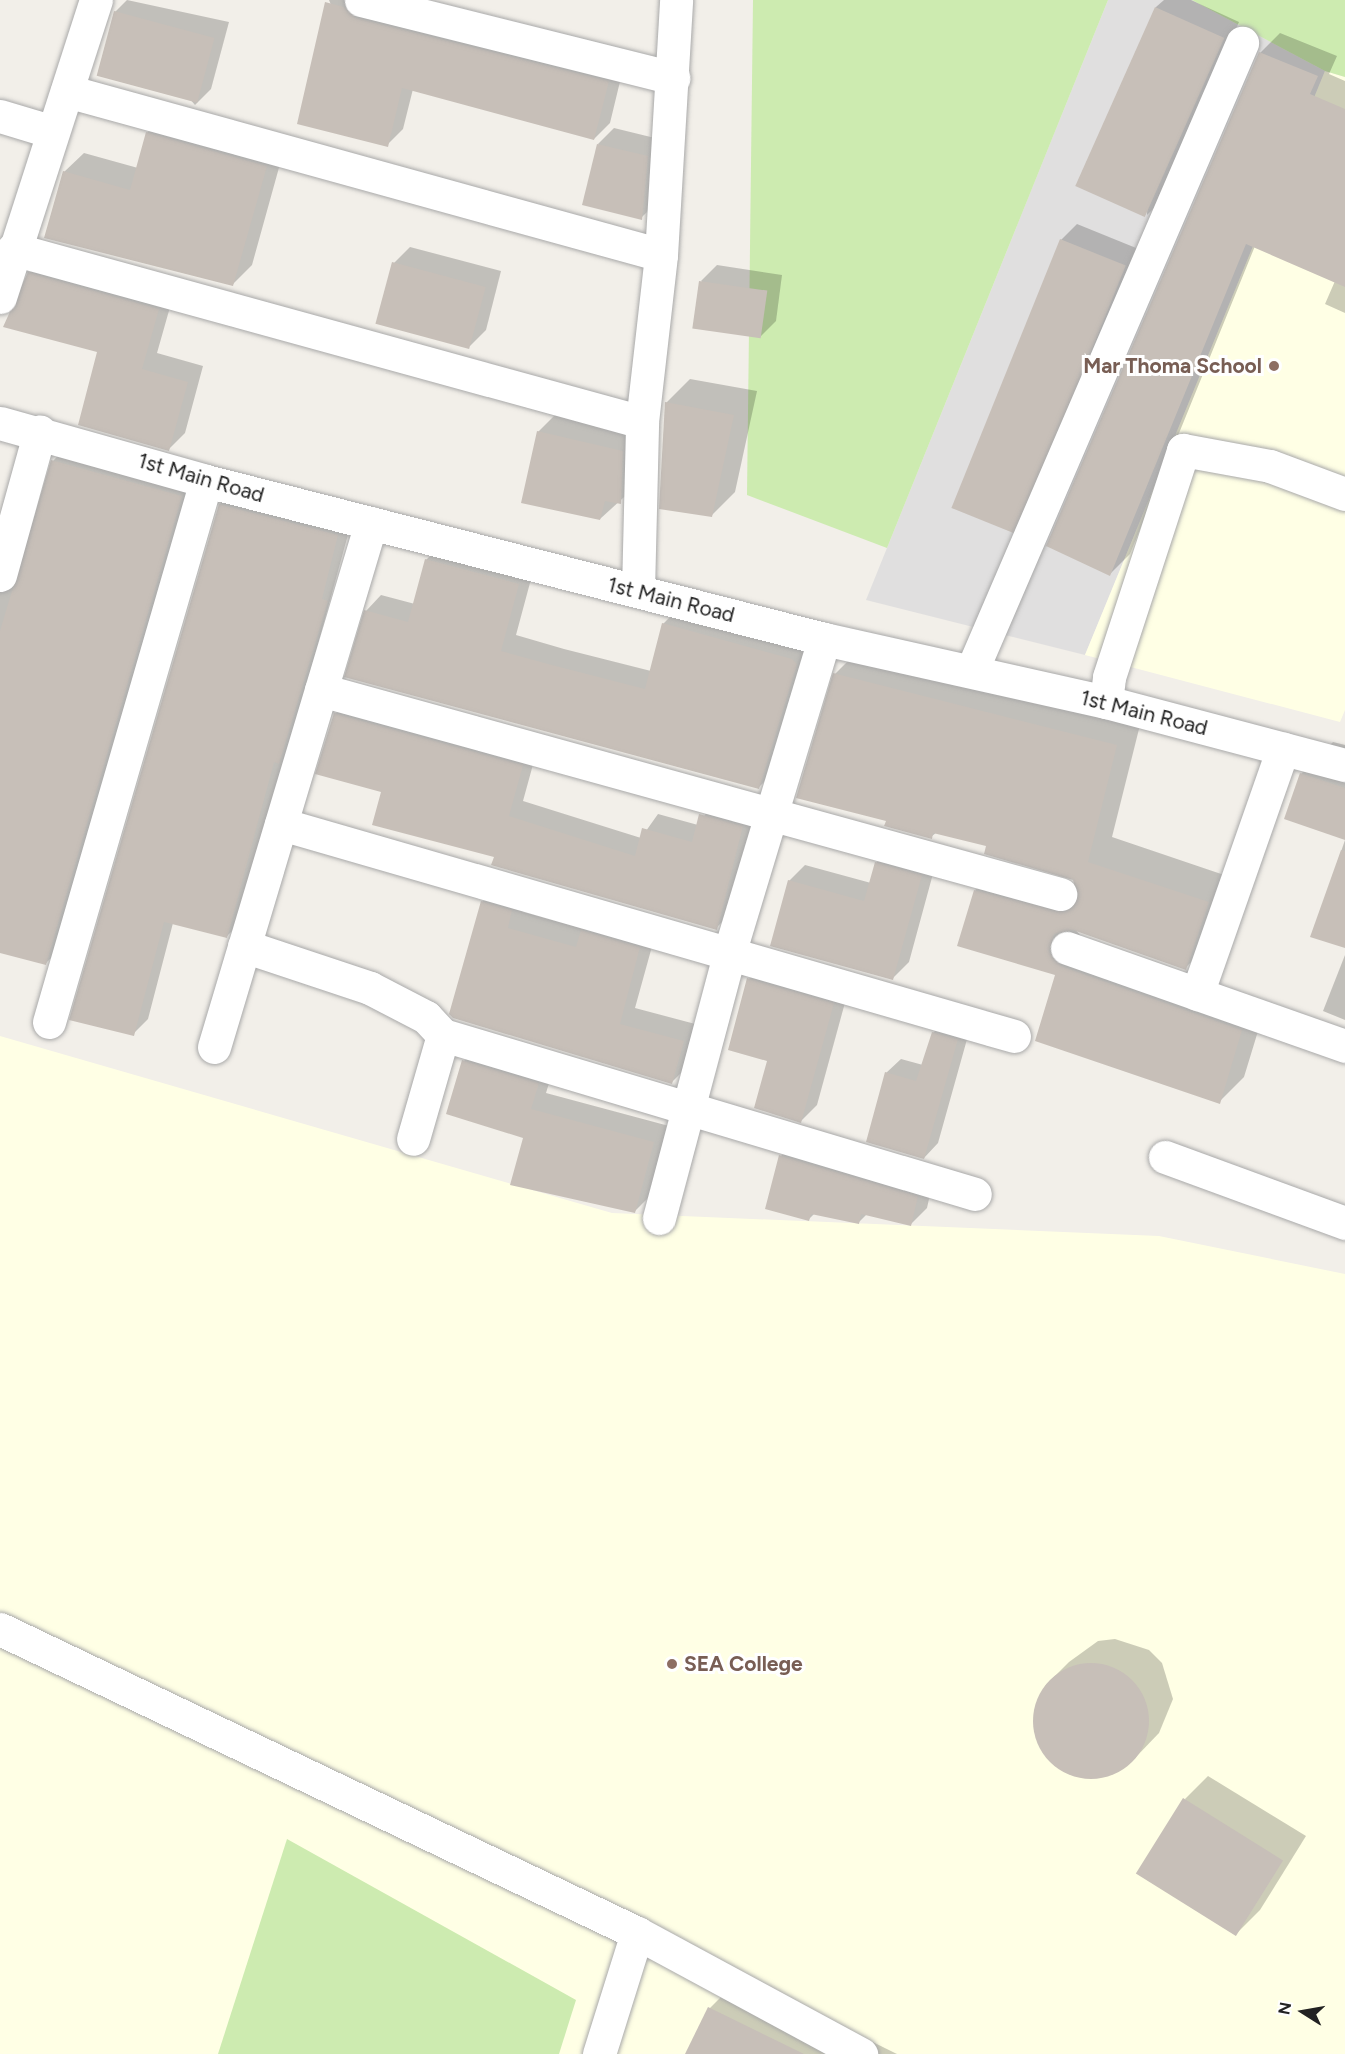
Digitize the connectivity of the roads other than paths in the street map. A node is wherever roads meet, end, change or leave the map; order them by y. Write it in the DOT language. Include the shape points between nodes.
graph roads {
  1 [pos="96,0"];
  2 [pos="361,0"];
  3 [pos="676,0"];
  4 [pos="1242,43"];
  5 [pos="673,78"];
  6 [pos="67,91"];
  7 [pos="0,116"];
  8 [pos="53,132"];
  9 [pos="13,249"];
  10 [pos="661,255"];
  11 [pos="0,297"];
  12 [pos="642,422"];
  13 [pos="0,423"];
  14 [pos="40,431"];
  15 [pos="206,481"];
  16 [pos="1345,494"];
  17 [pos="371,523"];
  18 [pos="0,574"];
  19 [pos="638,591"];
  20 [pos="824,639"];
  21 [pos="972,670"];
  22 [pos="321,690"];
  23 [pos="1106,702"];
  24 [pos="1283,749"];
  25 [pos="1345,765"];
  26 [pos="774,814"];
  27 [pos="281,824"];
  28 [pos="1060,894"];
  29 [pos="244,946"];
  30 [pos="1068,948"];
  31 [pos="729,954"];
  32 [pos="1197,994"];
  33 [pos="49,1022"];
  34 [pos="443,1035"];
  35 [pos="1014,1036"];
  36 [pos="1345,1046"];
  37 [pos="214,1047"];
  38 [pos="690,1109"];
  39 [pos="413,1139"];
  40 [pos="1165,1157"];
  41 [pos="975,1194"];
  42 [pos="659,1218"];
  43 [pos="1345,1223"];
  44 [pos="0,1629"];
  45 [pos="637,1933"];
  46 [pos="599,2054"];
  47 [pos="861,2054"];
  1 -- 6 [label="street"];
  2 -- 5 [label="street"];
  3 -- 5 [label="street"];
  4 -- 21 [label="street"];
  5 -- 10 [label="street"];
  6 -- 8 [label="street"];
  6 -- 10 [label="street"];
  7 -- 8 [label="street"];
  8 -- 9 [label="street"];
  9 -- 11 [label="street"];
  9 -- 12 [label="street"];
  10 -- 12 [label="street"];
  12 -- 19 [label="street"];
  13 -- 14 [label="street, 1st Main Road"];
  14 -- 15 [label="street, 1st Main Road"];
  14 -- 18 [label="street"];
  15 -- 17 [label="street, 1st Main Road"];
  15 -- 33 [label="street"];
  16 -- 23 [label="street" via="1270,466 1183,450 1109,677"];
  17 -- 19 [label="street, 1st Main Road"];
  17 -- 22 [label="street"];
  19 -- 20 [label="street, 1st Main Road"];
  20 -- 21 [label="street, 1st Main Road"];
  20 -- 26 [label="street"];
  21 -- 23 [label="street, 1st Main Road"];
  22 -- 26 [label="street"];
  22 -- 27 [label="street"];
  23 -- 24 [label="street, 1st Main Road"];
  24 -- 25 [label="street, 1st Main Road"];
  24 -- 32 [label="street"];
  26 -- 28 [label="street"];
  26 -- 31 [label="street"];
  27 -- 29 [label="street"];
  27 -- 31 [label="street"];
  29 -- 34 [label="street" via="370,988 426,1017"];
  29 -- 37 [label="street"];
  30 -- 32 [label="street"];
  31 -- 35 [label="street"];
  31 -- 38 [label="street"];
  32 -- 36 [label="street"];
  34 -- 38 [label="street"];
  34 -- 39 [label="street"];
  38 -- 41 [label="street"];
  38 -- 42 [label="street"];
  40 -- 43 [label="street"];
  44 -- 45 [label="street"];
  45 -- 46 [label="street"];
  45 -- 47 [label="street"];
}
